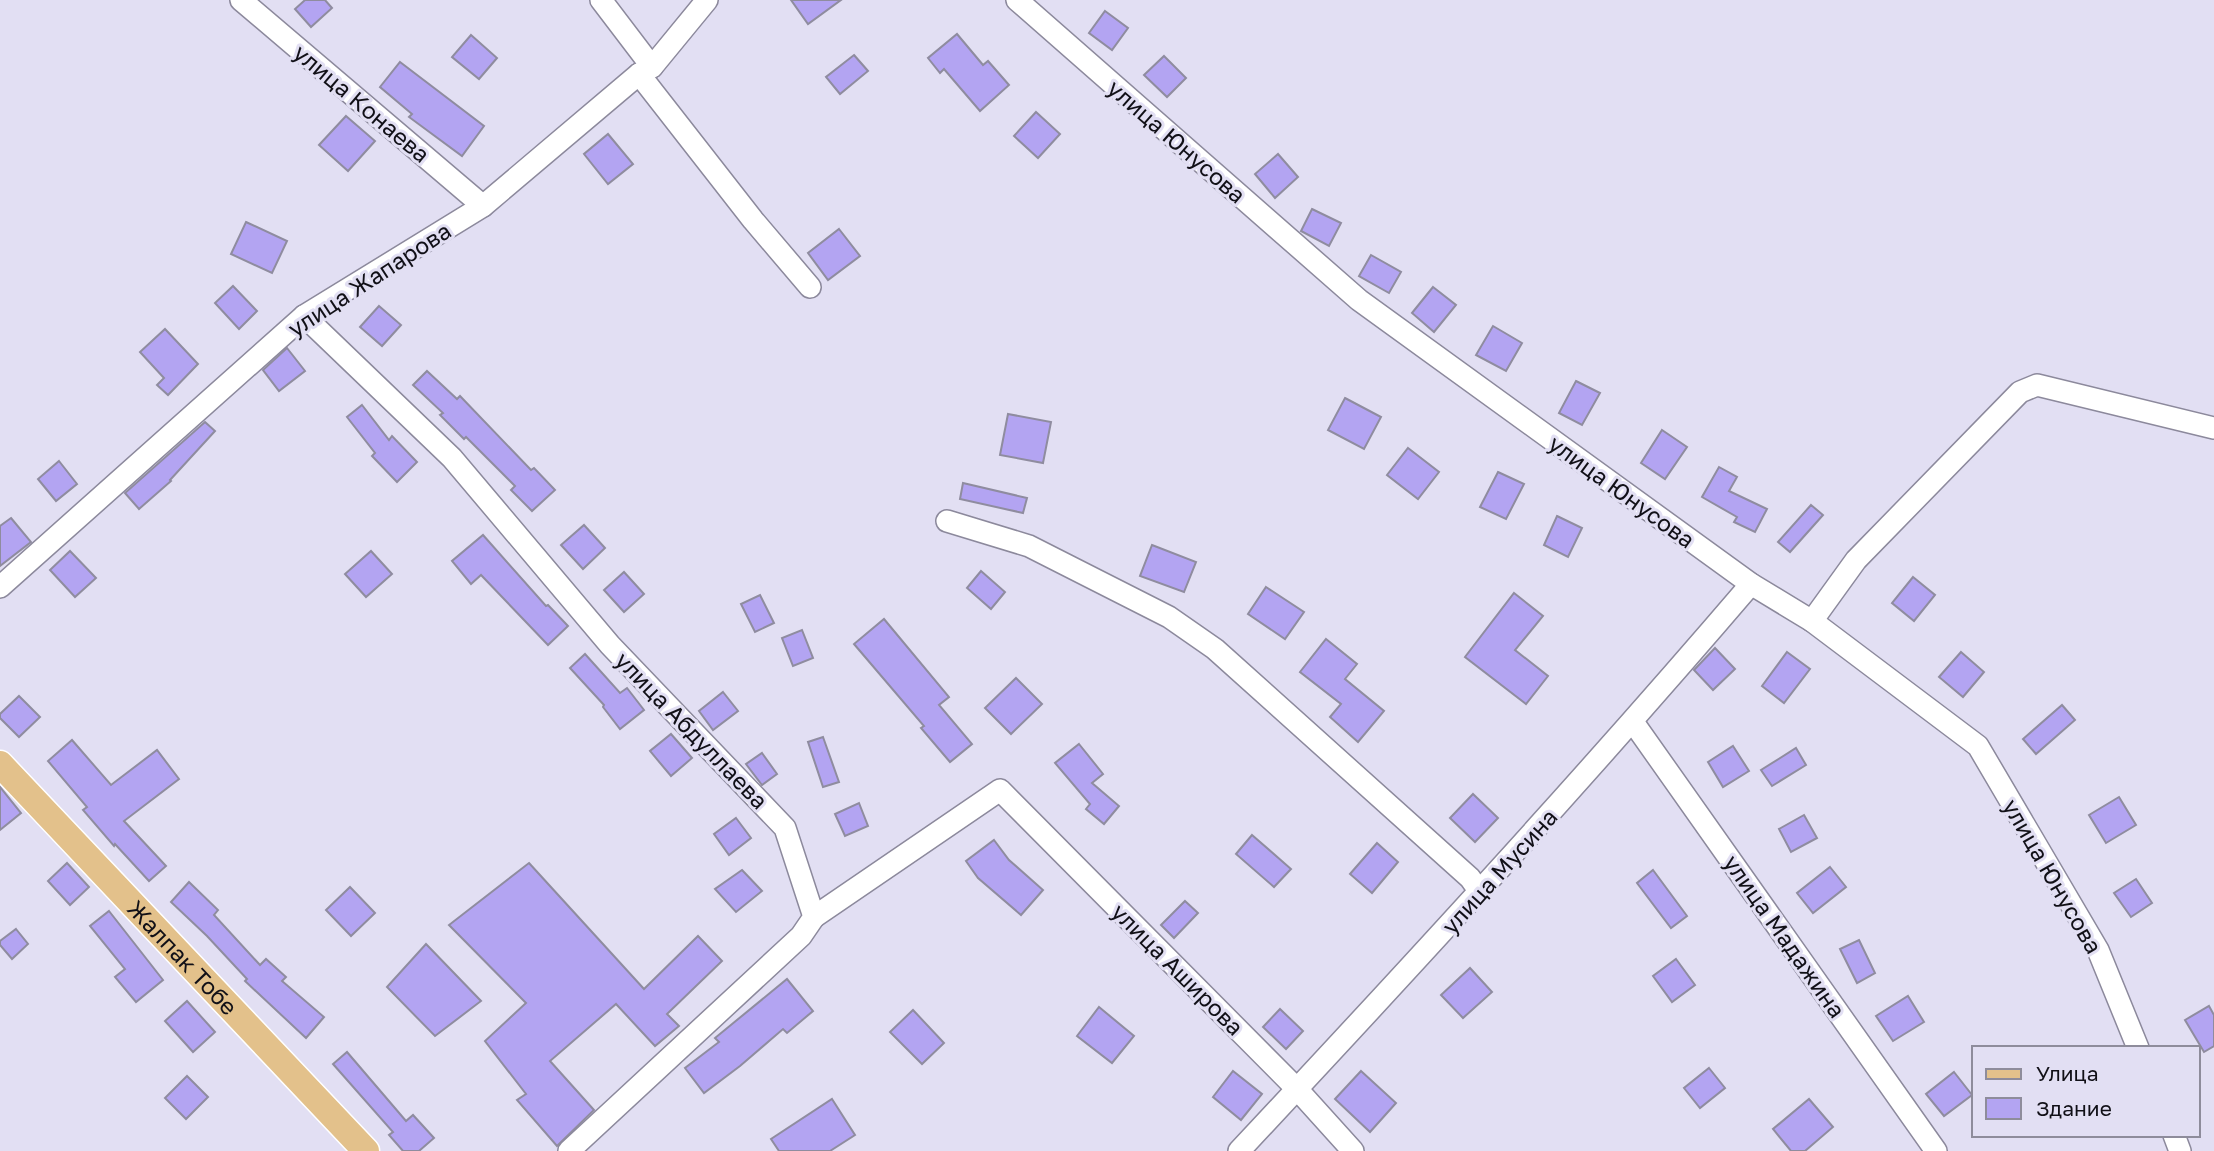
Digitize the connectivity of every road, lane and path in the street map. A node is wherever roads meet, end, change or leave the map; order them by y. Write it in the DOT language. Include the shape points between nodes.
graph roads {
  1 [pos="241,0"];
  2 [pos="601,0"];
  3 [pos="707,0"];
  4 [pos="1017,0"];
  5 [pos="646,70"];
  6 [pos="483,205"];
  7 [pos="810,288"];
  8 [pos="304,316"];
  9 [pos="2214,428"];
  10 [pos="947,521"];
  11 [pos="1751,584"];
  12 [pos="0,587"];
  13 [pos="1812,621"];
  14 [pos="1633,722"];
  15 [pos="0,764"];
  16 [pos="1480,892"];
  17 [pos="814,917"];
  18 [pos="2137,1046"];
  19 [pos="1297,1089"];
  20 [pos="366,1151"];
  21 [pos="569,1151"];
  22 [pos="1239,1151"];
  23 [pos="1353,1151"];
  24 [pos="1936,1151"];
  1 -- 6 [label="street, улица Конаева"];
  2 -- 5 [label="street"];
  3 -- 5 [label="street, улица Жапарова"];
  4 -- 11 [label="street, улица Юнусова" via="1359,300"];
  5 -- 6 [label="street, улица Жапарова"];
  5 -- 7 [label="street" via="753,220"];
  6 -- 8 [label="street, улица Жапарова"];
  8 -- 12 [label="street, улица Жапарова"];
  8 -- 17 [label="street, улица Абдуллаева" via="452,458 610,645 785,828"];
  9 -- 13 [label="street" via="2037,385 2020,392 1856,560"];
  10 -- 16 [label="street" via="1029,546 1169,617 1215,649"];
  11 -- 13 [label="street, улица Юнусова"];
  11 -- 14 [label="street, улица Мусина"];
  13 -- 18 [label="street, улица Юнусова" via="1978,746 2098,950"];
  14 -- 16 [label="street, улица Мусина"];
  14 -- 24 [label="street, улица Мадажина"];
  15 -- 20 [label="main road, Жалпак Тобе"];
  16 -- 19 [label="street, улица Мусина"];
  17 -- 19 [label="street, улица Аширова" via="1000,790"];
  17 -- 21 [label="street" via="801,936"];
  19 -- 22 [label="street, улица Мусина"];
  19 -- 23 [label="street, улица Аширова"];
}
